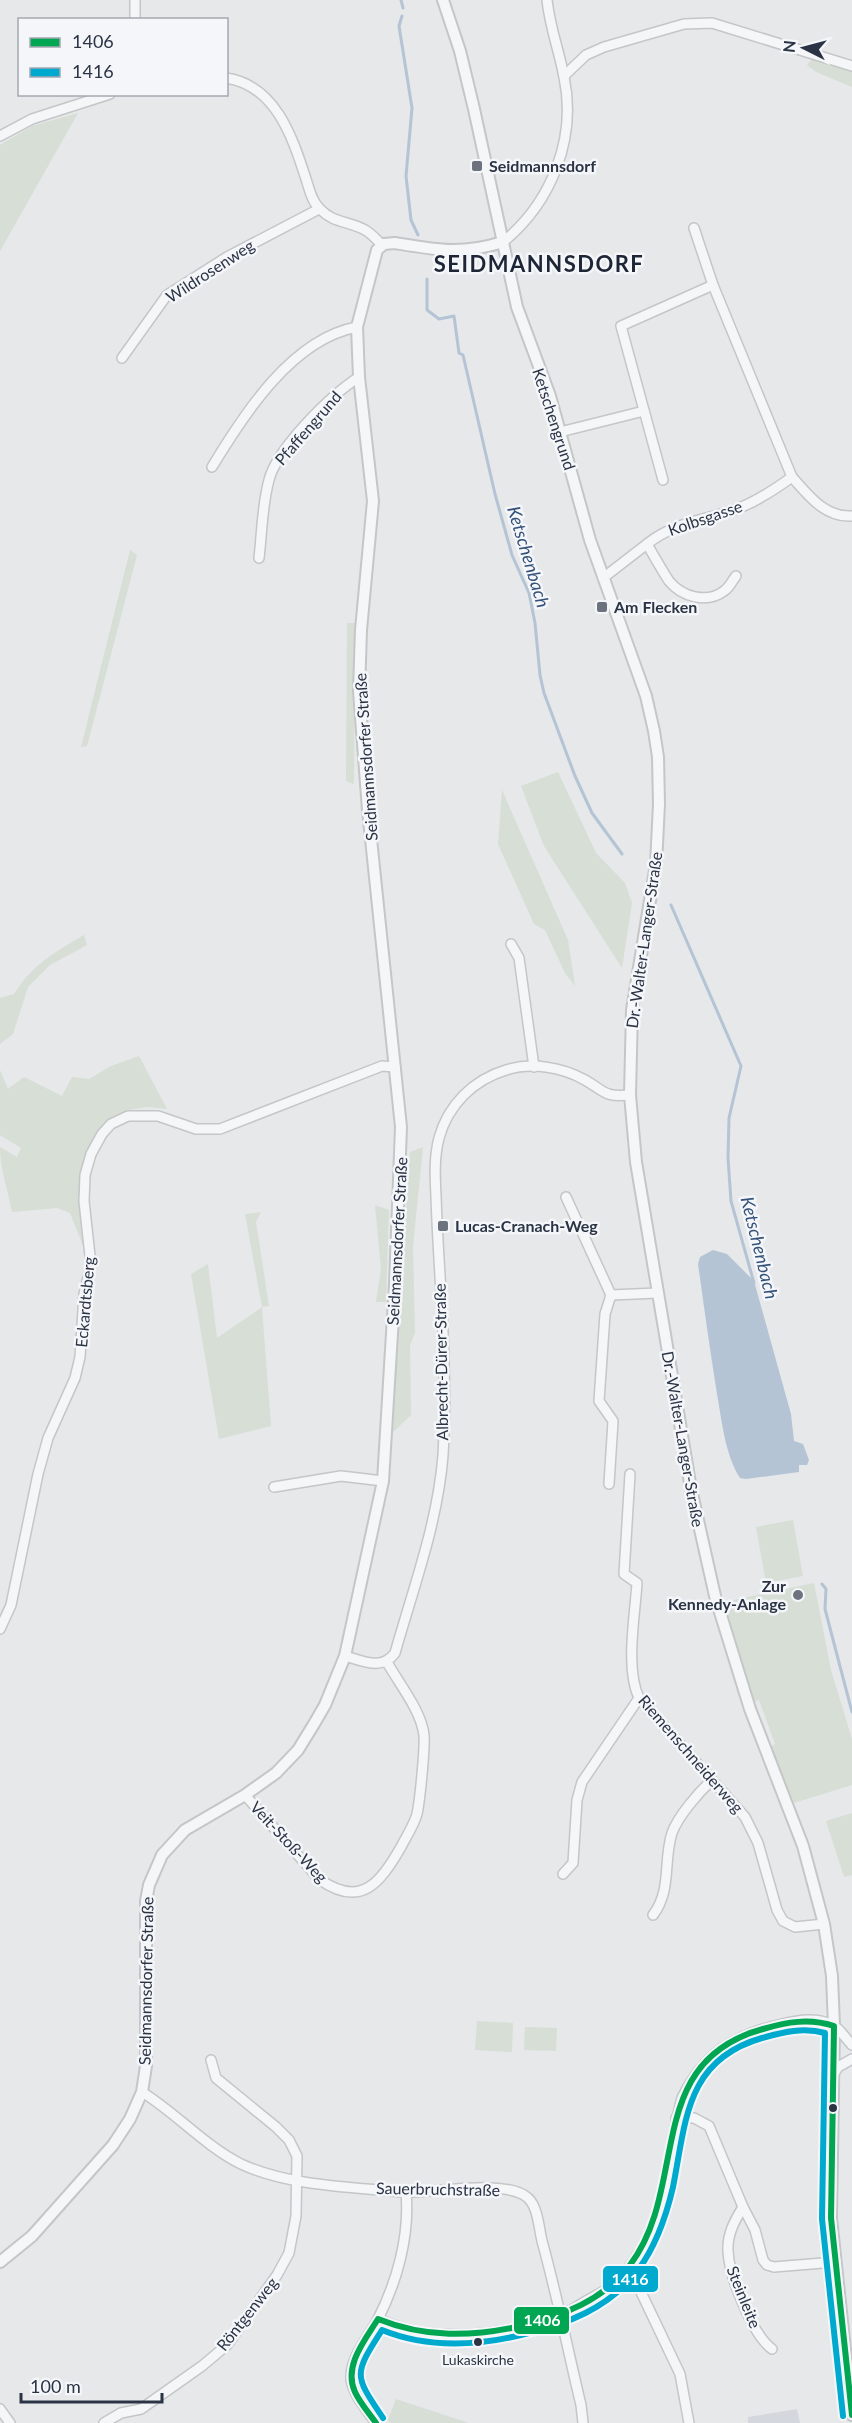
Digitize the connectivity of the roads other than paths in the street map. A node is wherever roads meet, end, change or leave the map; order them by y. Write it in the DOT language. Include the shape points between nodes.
graph roads {
  1 [pos="135,0"];
  2 [pos="443,0"];
  3 [pos="547,0"];
  4 [pos="135,18"];
  5 [pos="852,66"];
  6 [pos="564,76"];
  7 [pos="228,79"];
  8 [pos="104,96"];
  9 [pos="0,136"];
  10 [pos="319,209"];
  11 [pos="694,228"];
  12 [pos="503,242"];
  13 [pos="382,245"];
  14 [pos="713,285"];
  15 [pos="357,327"];
  16 [pos="122,358"];
  17 [pos="359,377"];
  18 [pos="644,411"];
  19 [pos="560,432"];
  20 [pos="212,467"];
  21 [pos="792,477"];
  22 [pos="663,480"];
  23 [pos="852,516"];
  24 [pos="647,544"];
  25 [pos="260,558"];
  26 [pos="736,576"];
  27 [pos="603,578"];
  28 [pos="658,837"];
  29 [pos="511,944"];
  30 [pos="395,1067"];
  31 [pos="534,1067"];
  32 [pos="630,1095"];
  33 [pos="566,1197"];
  34 [pos="657,1293"];
  35 [pos="611,1294"];
  36 [pos="630,1474"];
  37 [pos="383,1481"];
  38 [pos="609,1484"];
  39 [pos="274,1486"];
  40 [pos="0,1629"];
  41 [pos="345,1656"];
  42 [pos="387,1662"];
  43 [pos="639,1698"];
  44 [pos="712,1780"];
  45 [pos="245,1795"];
  46 [pos="562,1874"];
  47 [pos="653,1915"];
  48 [pos="824,1924"];
  49 [pos="834,2025"];
  50 [pos="852,2045"];
  51 [pos="852,2059"];
  52 [pos="211,2060"];
  53 [pos="833,2075"];
  54 [pos="142,2092"];
  55 [pos="676,2118"];
  56 [pos="297,2181"];
  57 [pos="406,2192"];
  58 [pos="743,2206"];
  59 [pos="0,2262"];
  60 [pos="835,2262"];
  61 [pos="629,2267"];
  62 [pos="561,2315"];
  63 [pos="378,2319"];
  64 [pos="772,2349"];
  65 [pos="0,2409"];
  66 [pos="121,2413"];
  67 [pos="852,2415"];
  68 [pos="10,2423"];
  69 [pos="104,2423"];
  70 [pos="127,2423"];
  71 [pos="376,2423"];
  72 [pos="583,2423"];
  73 [pos="689,2423"];
  1 -- 4 [label="street"];
  2 -- 12 [label="street, Ketschengrund" via="460,51"];
  3 -- 6 [label="street"];
  5 -- 6 [label="street" via="697,22 604,47 586,55"];
  6 -- 12 [label="street" via="566,125 552,182 525,222"];
  7 -- 10 [label="street" via="249,85 276,109"];
  8 -- 9 [label="street" via="32,119"];
  10 -- 13 [label="street" via="340,223 367,231"];
  10 -- 16 [label="street, Wildrosenweg" via="227,257 167,295"];
  11 -- 14 [label="street"];
  12 -- 13 [label="street" via="461,251"];
  12 -- 19 [label="street, Ketschengrund" via="520,320"];
  13 -- 15 [label="street, Seidmannsdorfer Straße" via="375,256"];
  14 -- 18 [label="street" via="621,326"];
  14 -- 21 [label="street"];
  15 -- 17 [label="street, Seidmannsdorfer Straße"];
  15 -- 20 [label="street" via="325,337 294,361 240,422"];
  17 -- 25 [label="street, Pfaffengrund" via="335,394 275,462 265,497"];
  17 -- 30 [label="street, Seidmannsdorfer Straße" via="374,501 359,691"];
  18 -- 19 [label="street"];
  18 -- 22 [label="street"];
  19 -- 27 [label="street, Ketschengrund"];
  21 -- 23 [label="street" via="823,508"];
  21 -- 24 [label="street, Kolbsgasse" via="735,510 678,525"];
  24 -- 26 [label="street, Kolbsgasse" via="670,582 683,593 713,598 726,590"];
  24 -- 27 [label="street, Kolbsgasse"];
  27 -- 28 [label="street, Ketschengrund" via="646,696 654,732 658,757"];
  28 -- 32 [label="street, Dr.-Walter-Langer-Straße" via="632,1010"];
  29 -- 31 [label="street" via="519,958"];
  30 -- 37 [label="street, Seidmannsdorfer Straße" via="401,1148"];
  30 -- 40 [label="street, Eckardtsberg" via="382,1066 220,1129 196,1129 140,1114 111,1124 102,1134 85,1175 91,1256 80,1357 75,1378 48,1438 11,1605"];
  31 -- 32 [label="street, Albrecht-Dürer-Straße" via="564,1071 605,1094"];
  31 -- 42 [label="street, Albrecht-Dürer-Straße" via="505,1070 469,1089 449,1112 440,1136 435,1167 443,1455 419,1569 395,1653"];
  32 -- 34 [label="street, Dr.-Walter-Langer-Straße" via="636,1162"];
  33 -- 35 [label="street"];
  34 -- 35 [label="street"];
  34 -- 48 [label="street, Dr.-Walter-Langer-Straße" via="691,1489 715,1596 750,1709 803,1845"];
  35 -- 38 [label="street" via="605,1314 599,1401 613,1421"];
  36 -- 43 [label="street, Riemenschneiderweg" via="624,1574 637,1583 633,1681"];
  37 -- 39 [label="street" via="341,1476"];
  37 -- 41 [label="street, Seidmannsdorfer Straße"];
  41 -- 42 [label="street" via="370,1663"];
  41 -- 45 [label="street, Seidmannsdorfer Straße" via="325,1705 298,1750 276,1773"];
  42 -- 45 [label="street, Veit-Stoß-Weg" via="422,1724 424,1738 417,1814 383,1876 358,1891 331,1887 319,1879"];
  43 -- 44 [label="street, Riemenschneiderweg"];
  43 -- 46 [label="street" via="582,1782 573,1863"];
  44 -- 47 [label="street" via="672,1833 665,1893"];
  44 -- 48 [label="street, Riemenschneiderweg" via="745,1816 758,1843 783,1921 795,1927"];
  45 -- 54 [label="street, Seidmannsdorfer Straße" via="185,1830 162,1855 149,1885 144,1931 146,2066"];
  48 -- 49 [label="street, Dr.-Walter-Langer-Straße"];
  49 -- 50 [label="street"];
  49 -- 53 [label="street, Dr.-Walter-Langer-Straße"];
  49 -- 55 [label="street" via="800,2020 738,2037 706,2061 689,2084"];
  51 -- 53 [label="street"];
  52 -- 56 [label="street" via="216,2078 289,2140 297,2156"];
  53 -- 60 [label="street, Dr.-Walter-Langer-Straße" via="830,2192"];
  54 -- 56 [label="street, Sauerbruchstraße" via="241,2164"];
  54 -- 59 [label="street, Seidmannsdorfer Straße" via="113,2145 32,2236"];
  55 -- 58 [label="street, Steinleite" via="694,2118 709,2126"];
  55 -- 61 [label="street" via="656,2217"];
  56 -- 57 [label="street, Sauerbruchstraße"];
  56 -- 66 [label="street, Röntgenweg" via="294,2229 285,2262 227,2345 141,2409"];
  57 -- 62 [label="street, Sauerbruchstraße" via="504,2189 525,2196 534,2209"];
  57 -- 63 [label="street" via="407,2224 402,2252"];
  58 -- 60 [label="street, Steinleite" via="766,2265"];
  58 -- 64 [label="street, Steinleite" via="729,2236 730,2264 758,2334"];
  60 -- 67 [label="street, Dr.-Walter-Langer-Straße"];
  61 -- 62 [label="street" via="614,2284"];
  61 -- 73 [label="street" via="680,2374"];
  62 -- 63 [label="street" via="461,2335 397,2328"];
  62 -- 72 [label="street, Sauerbruchstraße"];
  63 -- 71 [label="street" via="353,2364 351,2377 355,2393"];
  65 -- 68 [label="street"];
  66 -- 69 [label="street, Röntgenweg"];
  66 -- 70 [label="street"];
}
